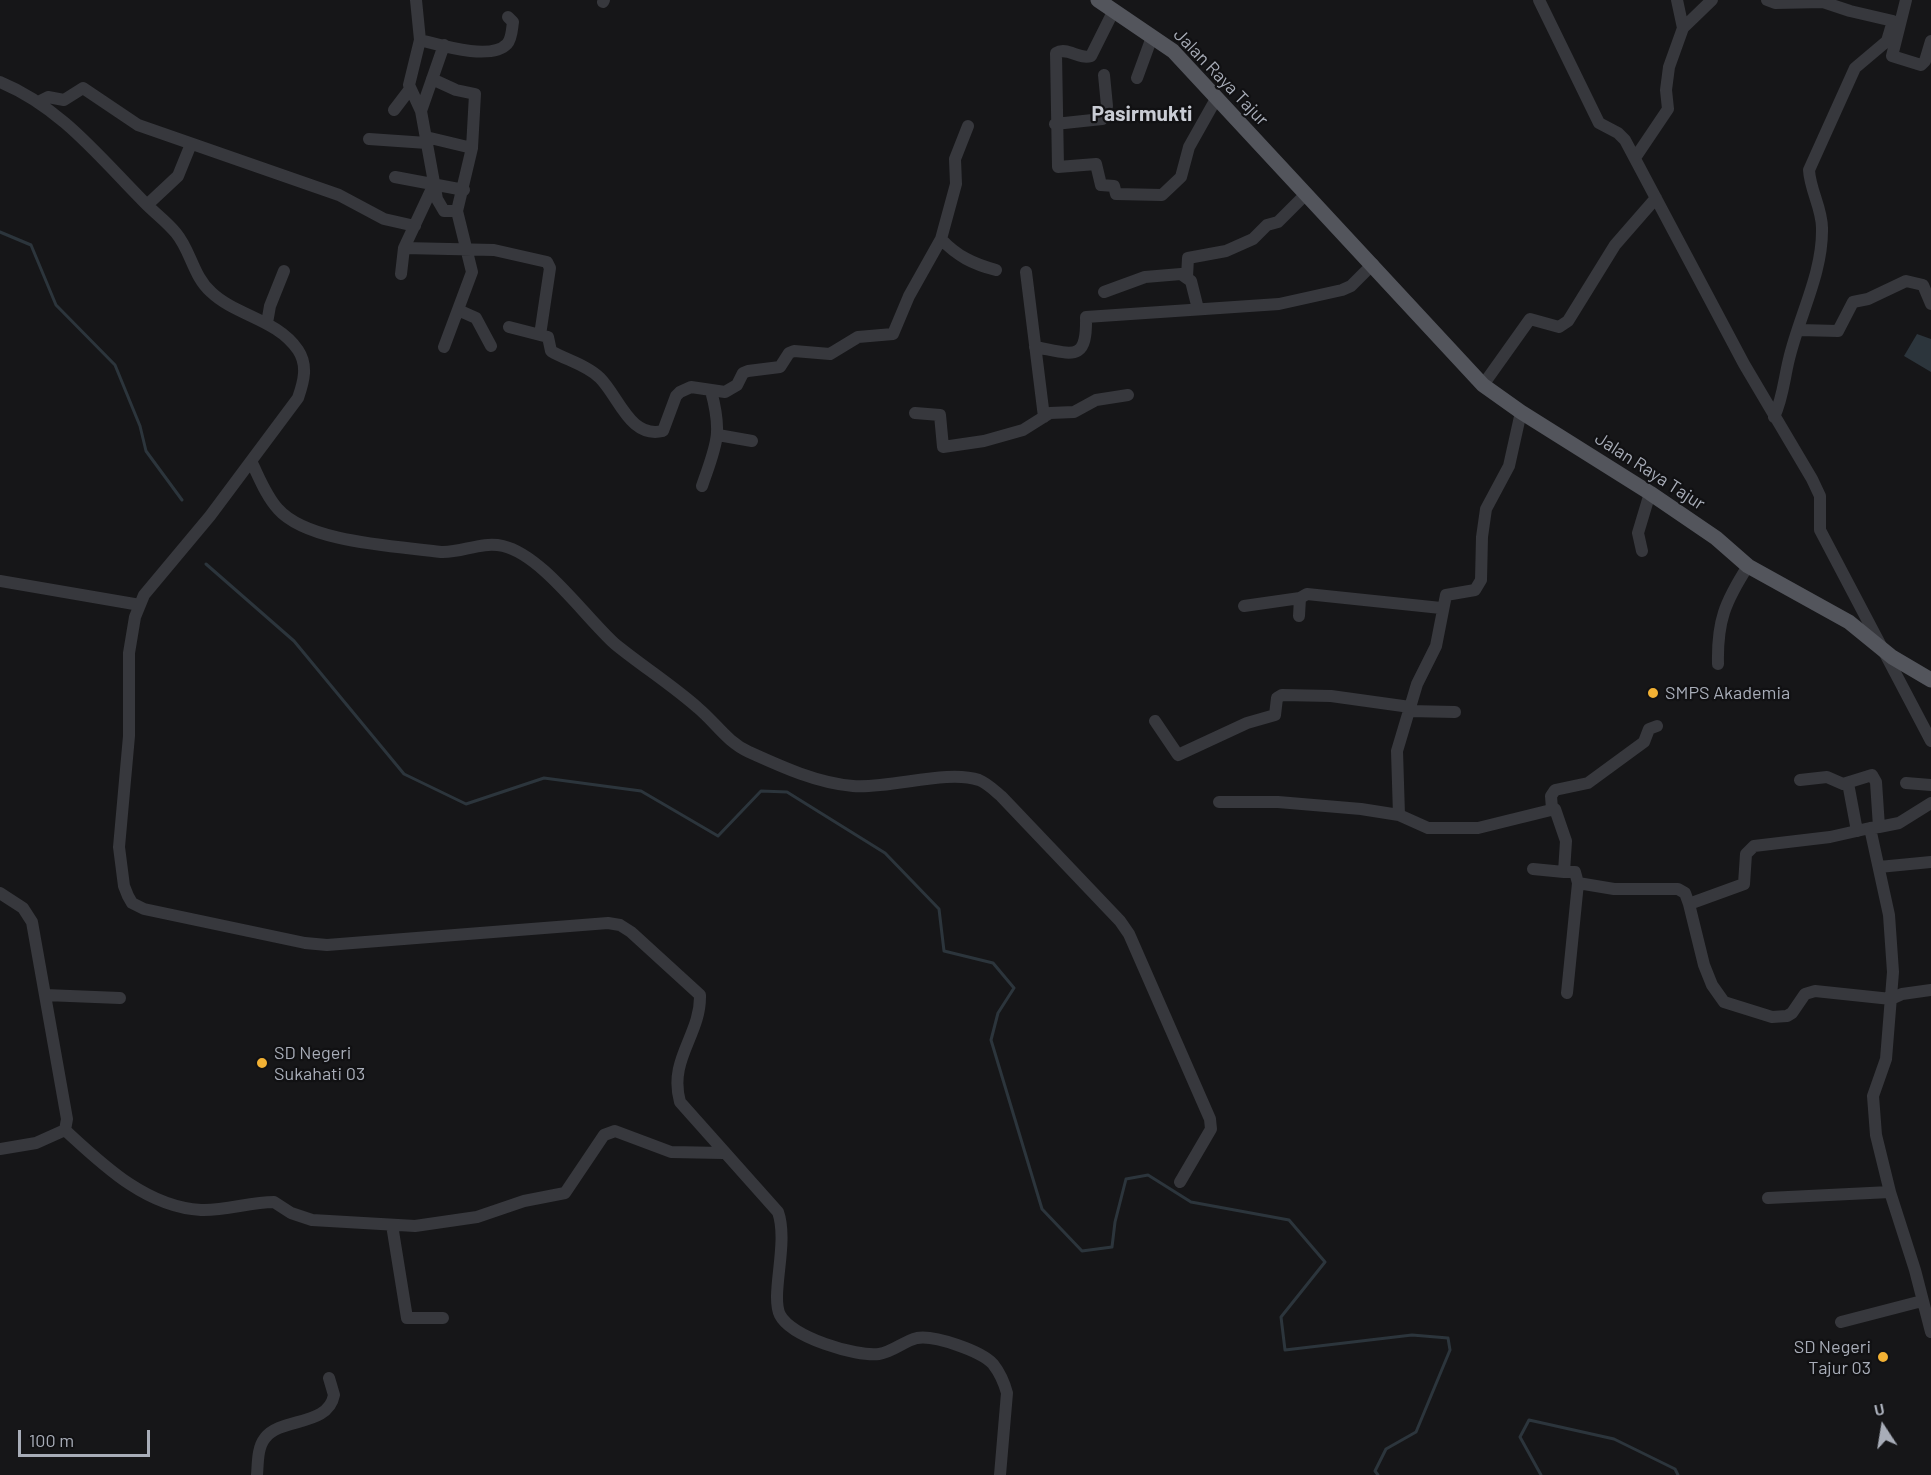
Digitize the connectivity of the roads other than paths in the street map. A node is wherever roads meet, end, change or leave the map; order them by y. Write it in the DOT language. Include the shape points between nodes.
graph roads {
  1 [pos="416,0"];
  2 [pos="1098,0"];
  3 [pos="1539,0"];
  4 [pos="1677,0"];
  5 [pos="1712,0"];
  6 [pos="1767,0"];
  7 [pos="1906,0"];
  8 [pos="1113,12"];
  9 [pos="508,16"];
  10 [pos="1683,28"];
  11 [pos="1152,38"];
  12 [pos="420,40"];
  13 [pos="1931,41"];
  14 [pos="444,45"];
  15 [pos="1104,75"];
  16 [pos="1137,78"];
  17 [pos="432,79"];
  18 [pos="0,82"];
  19 [pos="410,89"];
  20 [pos="1216,99"];
  21 [pos="38,102"];
  22 [pos="394,110"];
  23 [pos="421,111"];
  24 [pos="1055,124"];
  25 [pos="968,126"];
  26 [pos="369,140"];
  27 [pos="426,140"];
  28 [pos="191,144"];
  29 [pos="472,148"];
  30 [pos="1635,158"];
  31 [pos="395,177"];
  32 [pos="434,184"];
  33 [pos="464,190"];
  34 [pos="1306,194"];
  35 [pos="1656,198"];
  36 [pos="147,204"];
  37 [pos="457,211"];
  38 [pos="415,226"];
  39 [pos="940,239"];
  40 [pos="404,248"];
  41 [pos="465,248"];
  42 [pos="1373,264"];
  43 [pos="996,270"];
  44 [pos="284,271"];
  45 [pos="1026,272"];
  46 [pos="401,274"];
  47 [pos="1187,277"];
  48 [pos="1104,292"];
  49 [pos="1931,304"];
  50 [pos="1198,309"];
  51 [pos="458,310"];
  52 [pos="267,323"];
  53 [pos="509,327"];
  54 [pos="1799,330"];
  55 [pos="540,335"];
  56 [pos="491,346"];
  57 [pos="444,347"];
  58 [pos="1035,347"];
  59 [pos="1483,385"];
  60 [pos="711,391"];
  61 [pos="1128,395"];
  62 [pos="1521,412"];
  63 [pos="915,413"];
  64 [pos="1044,417"];
  65 [pos="1774,417"];
  66 [pos="718,435"];
  67 [pos="752,441"];
  68 [pos="251,461"];
  69 [pos="702,486"];
  70 [pos="1650,493"];
  71 [pos="1642,551"];
  72 [pos="1748,566"];
  73 [pos="0,581"];
  74 [pos="1300,598"];
  75 [pos="140,605"];
  76 [pos="1244,606"];
  77 [pos="1441,608"];
  78 [pos="1299,616"];
  79 [pos="1883,649"];
  80 [pos="1718,664"];
  81 [pos="1930,679"];
  82 [pos="1410,709"];
  83 [pos="1455,712"];
  84 [pos="1155,721"];
  85 [pos="1657,726"];
  86 [pos="1931,741"];
  87 [pos="1800,780"];
  88 [pos="1848,783"];
  89 [pos="1906,783"];
  90 [pos="1931,785"];
  91 [pos="1219,802"];
  92 [pos="1931,803"];
  93 [pos="1552,809"];
  94 [pos="1400,815"];
  95 [pos="1875,828"];
  96 [pos="1857,831"];
  97 [pos="1931,862"];
  98 [pos="1879,867"];
  99 [pos="1533,868"];
  100 [pos="1564,872"];
  101 [pos="1578,883"];
  102 [pos="0,893"];
  103 [pos="1689,904"];
  104 [pos="1931,990"];
  105 [pos="1567,993"];
  106 [pos="45,995"];
  107 [pos="120,998"];
  108 [pos="1891,999"];
  109 [pos="65,1130"];
  110 [pos="0,1149"];
  111 [pos="723,1153"];
  112 [pos="1180,1182"];
  113 [pos="1890,1192"];
  114 [pos="1768,1198"];
  115 [pos="392,1226"];
  116 [pos="1922,1301"];
  117 [pos="443,1318"];
  118 [pos="1841,1322"];
  119 [pos="1931,1332"];
  120 [pos="329,1378"];
  121 [pos="257,1475"];
  122 [pos="1000,1475"];
  1 -- 12 [label="street"];
  2 -- 8 [label="main road, Jalan Raya Tajur"];
  3 -- 30 [label="street" via="1599,123 1622,137"];
  4 -- 10 [label="street"];
  5 -- 10 [label="street"];
  6 -- 54 [label="street" via="1823,2 1893,21 1887,41 1855,68 1809,170 1822,234"];
  7 -- 13 [label="street" via="1892,56 1921,65"];
  8 -- 11 [label="main road, Jalan Raya Tajur"];
  8 -- 24 [label="street" via="1091,56 1086,58 1064,50 1056,53"];
  9 -- 14 [label="street" via="513,22 511,37 500,48 469,51"];
  10 -- 30 [label="street" via="1669,67 1668,109"];
  11 -- 16 [label="street"];
  11 -- 20 [label="main road, Jalan Raya Tajur" via="1173,51"];
  12 -- 14 [label="street"];
  12 -- 19 [label="street" via="411,69"];
  14 -- 17 [label="street"];
  15 -- 24 [label="street" via="1107,106 1102,119"];
  17 -- 23 [label="street"];
  17 -- 29 [label="street" via="475,94"];
  18 -- 21 [label="street"];
  19 -- 22 [label="street"];
  19 -- 23 [label="street"];
  20 -- 24 [label="street" via="1189,147 1181,177 1162,195 1116,194 1114,186 1101,185 1096,165 1058,166"];
  20 -- 34 [label="main road, Jalan Raya Tajur"];
  21 -- 28 [label="street" via="48,97 64,100 83,88 128,121"];
  21 -- 36 [label="street" via="70,126"];
  23 -- 27 [label="street"];
  25 -- 39 [label="street" via="955,159 956,184"];
  26 -- 27 [label="street"];
  27 -- 29 [label="street"];
  27 -- 32 [label="street"];
  28 -- 36 [label="street" via="178,176"];
  28 -- 38 [label="street" via="339,195 384,219"];
  29 -- 33 [label="street"];
  30 -- 35 [label="street"];
  31 -- 32 [label="street"];
  32 -- 33 [label="street"];
  32 -- 37 [label="street" via="439,206 444,211"];
  32 -- 38 [label="street"];
  33 -- 37 [label="street"];
  34 -- 42 [label="main road, Jalan Raya Tajur"];
  34 -- 47 [label="street" via="1278,222 1267,225 1253,238 1226,251 1188,258"];
  35 -- 59 [label="street" via="1615,245 1568,321 1559,327 1530,319"];
  35 -- 65 [label="street"];
  36 -- 52 [label="street" via="178,235 210,291"];
  37 -- 41 [label="street"];
  38 -- 40 [label="street"];
  39 -- 43 [label="street" via="961,257"];
  39 -- 60 [label="street" via="893,334 858,337 830,354 794,351 777,369 748,371 732,389"];
  40 -- 41 [label="street"];
  40 -- 46 [label="street"];
  41 -- 51 [label="street" via="472,272"];
  41 -- 55 [label="street" via="494,250 548,263"];
  42 -- 50 [label="street" via="1351,286 1332,293 1267,306"];
  42 -- 59 [label="main road, Jalan Raya Tajur"];
  44 -- 52 [label="street"];
  45 -- 58 [label="street"];
  47 -- 48 [label="street" via="1158,275"];
  47 -- 50 [label="street"];
  49 -- 54 [label="street" via="1923,285 1906,281 1853,302 1838,331"];
  50 -- 58 [label="street" via="1086,317 1087,340 1077,351 1065,353"];
  51 -- 56 [label="street" via="476,318"];
  51 -- 57 [label="street"];
  52 -- 68 [label="street" via="291,341 305,369 298,398"];
  53 -- 55 [label="street"];
  54 -- 65 [label="street" via="1783,397"];
  55 -- 60 [label="street" via="550,338 551,352 599,377 636,427 652,434 663,431 680,392 691,387"];
  58 -- 64 [label="street"];
  59 -- 62 [label="main road, Jalan Raya Tajur"];
  60 -- 66 [label="street"];
  61 -- 64 [label="street" via="1096,400 1074,412"];
  62 -- 70 [label="main road, Jalan Raya Tajur"];
  62 -- 77 [label="street" via="1509,466 1486,509 1481,580 1474,590 1446,595"];
  63 -- 64 [label="street" via="940,415 943,447 1023,430"];
  65 -- 79 [label="street" via="1818,492 1820,530"];
  66 -- 67 [label="street"];
  66 -- 69 [label="street"];
  68 -- 75 [label="street"];
  68 -- 112 [label="street" via="279,510 301,525 325,534 441,552 487,544 524,554 614,643 696,706 726,739 747,751 822,780 853,786 897,785 962,776 982,781 1001,796 1129,934 1210,1119 1211,1129"];
  70 -- 71 [label="street" via="1638,533"];
  70 -- 72 [label="main road, Jalan Raya Tajur" via="1716,538"];
  72 -- 79 [label="main road, Jalan Raya Tajur" via="1832,612"];
  72 -- 80 [label="street" via="1722,612"];
  73 -- 75 [label="street"];
  74 -- 76 [label="street"];
  74 -- 77 [label="street" via="1307,594 1331,595"];
  74 -- 78 [label="street"];
  75 -- 111 [label="street" via="129,653 129,736 119,847 124,886 132,903 144,909 327,945 620,925 700,995 699,1013 677,1067 677,1091 680,1102"];
  77 -- 82 [label="street" via="1436,646 1421,673"];
  79 -- 81 [label="main road, Jalan Raya Tajur"];
  79 -- 86 [label="street"];
  82 -- 83 [label="street"];
  82 -- 84 [label="street" via="1331,696 1281,695 1277,698 1275,716 1247,723 1178,755"];
  82 -- 94 [label="street" via="1396,760"];
  85 -- 93 [label="street" via="1649,729 1644,742 1588,783 1555,790 1551,796"];
  87 -- 88 [label="street" via="1827,777"];
  88 -- 95 [label="street" via="1874,777"];
  88 -- 96 [label="street"];
  89 -- 90 [label="street"];
  91 -- 94 [label="street" via="1278,802"];
  92 -- 95 [label="street" via="1899,823"];
  93 -- 94 [label="street" via="1478,828 1428,828"];
  93 -- 100 [label="street" via="1559,813 1566,841"];
  95 -- 96 [label="street"];
  95 -- 98 [label="street"];
  96 -- 103 [label="street" via="1754,846 1746,854 1744,884"];
  97 -- 98 [label="street"];
  98 -- 108 [label="street" via="1890,915"];
  99 -- 100 [label="street"];
  100 -- 101 [label="street" via="1575,873"];
  101 -- 103 [label="street" via="1614,889 1678,889 1685,893"];
  101 -- 105 [label="street"];
  102 -- 106 [label="street" via="23,908 32,922"];
  103 -- 108 [label="street" via="1704,965 1724,1002 1773,1017 1792,1013 1801,998 1815,991"];
  104 -- 108 [label="street"];
  106 -- 107 [label="street"];
  106 -- 109 [label="street" via="65,1099"];
  108 -- 113 [label="street" via="1887,1059 1873,1096 1876,1135"];
  109 -- 110 [label="street" via="36,1143"];
  109 -- 115 [label="street" via="125,1181 173,1205 200,1210 274,1202 312,1220"];
  111 -- 115 [label="street" via="671,1152 615,1131 604,1135 565,1193 524,1201 477,1217"];
  111 -- 122 [label="street" via="778,1212 782,1231 777,1300 785,1322 804,1336 865,1355 882,1354 908,1341 927,1338 969,1350 993,1364 1007,1393"];
  113 -- 114 [label="street"];
  113 -- 116 [label="street"];
  115 -- 117 [label="street" via="407,1318"];
  116 -- 118 [label="street"];
  116 -- 119 [label="street"];
  120 -- 121 [label="street" via="334,1395 329,1404 314,1417 266,1436"];
}
